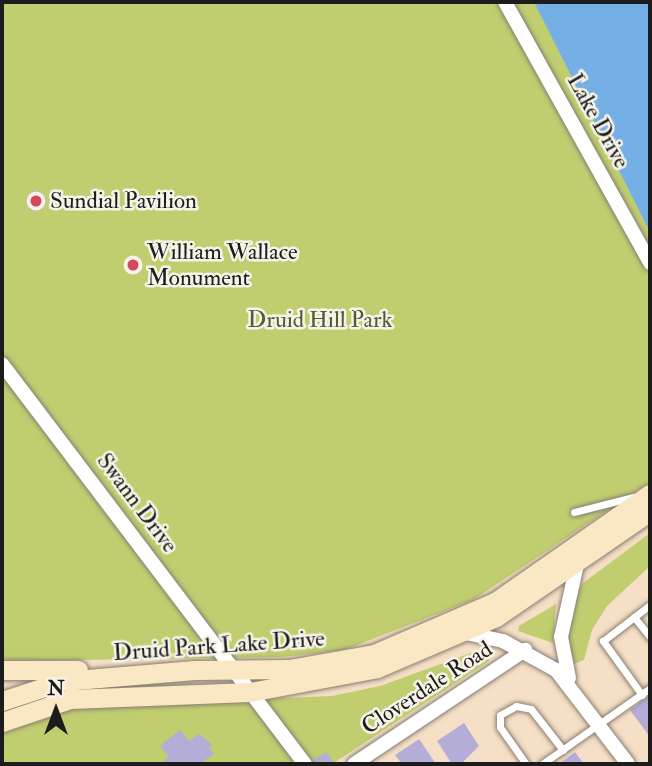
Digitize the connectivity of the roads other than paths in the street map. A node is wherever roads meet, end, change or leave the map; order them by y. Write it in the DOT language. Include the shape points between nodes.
graph roads {
  1 [pos="505,2"];
  2 [pos="650,263"];
  3 [pos="2,364"];
  4 [pos="650,494"];
  5 [pos="650,511"];
  6 [pos="574,512"];
  7 [pos="577,564"];
  8 [pos="650,605"];
  9 [pos="634,617"];
  10 [pos="463,632"];
  11 [pos="425,635"];
  12 [pos="650,637"];
  13 [pos="525,650"];
  14 [pos="2,670"];
  15 [pos="195,670"];
  16 [pos="235,670"];
  17 [pos="650,688"];
  18 [pos="573,689"];
  19 [pos="250,692"];
  20 [pos="642,695"];
  21 [pos="2,701"];
  22 [pos="2,722"];
  23 [pos="600,724"];
  24 [pos="563,750"];
  25 [pos="305,764"];
  26 [pos="354,764"];
  27 [pos="526,764"];
  28 [pos="542,764"];
  29 [pos="628,764"];
  1 -- 2 [label="street, Lake Drive"];
  3 -- 16 [label="street, Swann Drive"];
  4 -- 6 [label="lane"];
  4 -- 11 [label="main road, Druid Park Lake Drive" via="495,601"];
  5 -- 7 [label="main road, Druid Park Lake Drive"];
  7 -- 10 [label="main road, Druid Park Lake Drive" via="496,617"];
  7 -- 18 [label="street" via="561,637 564,668"];
  8 -- 9 [label="lane"];
  9 -- 12 [label="lane"];
  9 -- 20 [label="lane" via="603,641"];
  10 -- 11 [label="street"];
  10 -- 13 [label="street"];
  10 -- 19 [label="main road, Druid Park Lake Drive" via="377,668"];
  11 -- 16 [label="main road, Druid Park Lake Drive" via="346,661"];
  13 -- 18 [label="street" via="556,670"];
  13 -- 26 [label="street, Cloverdale Road"];
  14 -- 15 [label="main road"];
  15 -- 16 [label="main road, Druid Park Lake Drive"];
  15 -- 21 [label="main road, Druid Park Lake Drive" via="63,681"];
  16 -- 19 [label="street, Swann Drive"];
  17 -- 20 [label="lane"];
  18 -- 23 [label="street"];
  19 -- 22 [label="main road, Druid Park Lake Drive" via="94,696 51,702"];
  19 -- 25 [label="street, Swann Drive"];
  20 -- 23 [label="lane"];
  23 -- 24 [label="lane"];
  23 -- 29 [label="street"];
  24 -- 27 [label="lane" via="531,709 516,706 500,715 500,727"];
  24 -- 28 [label="lane"];
}
